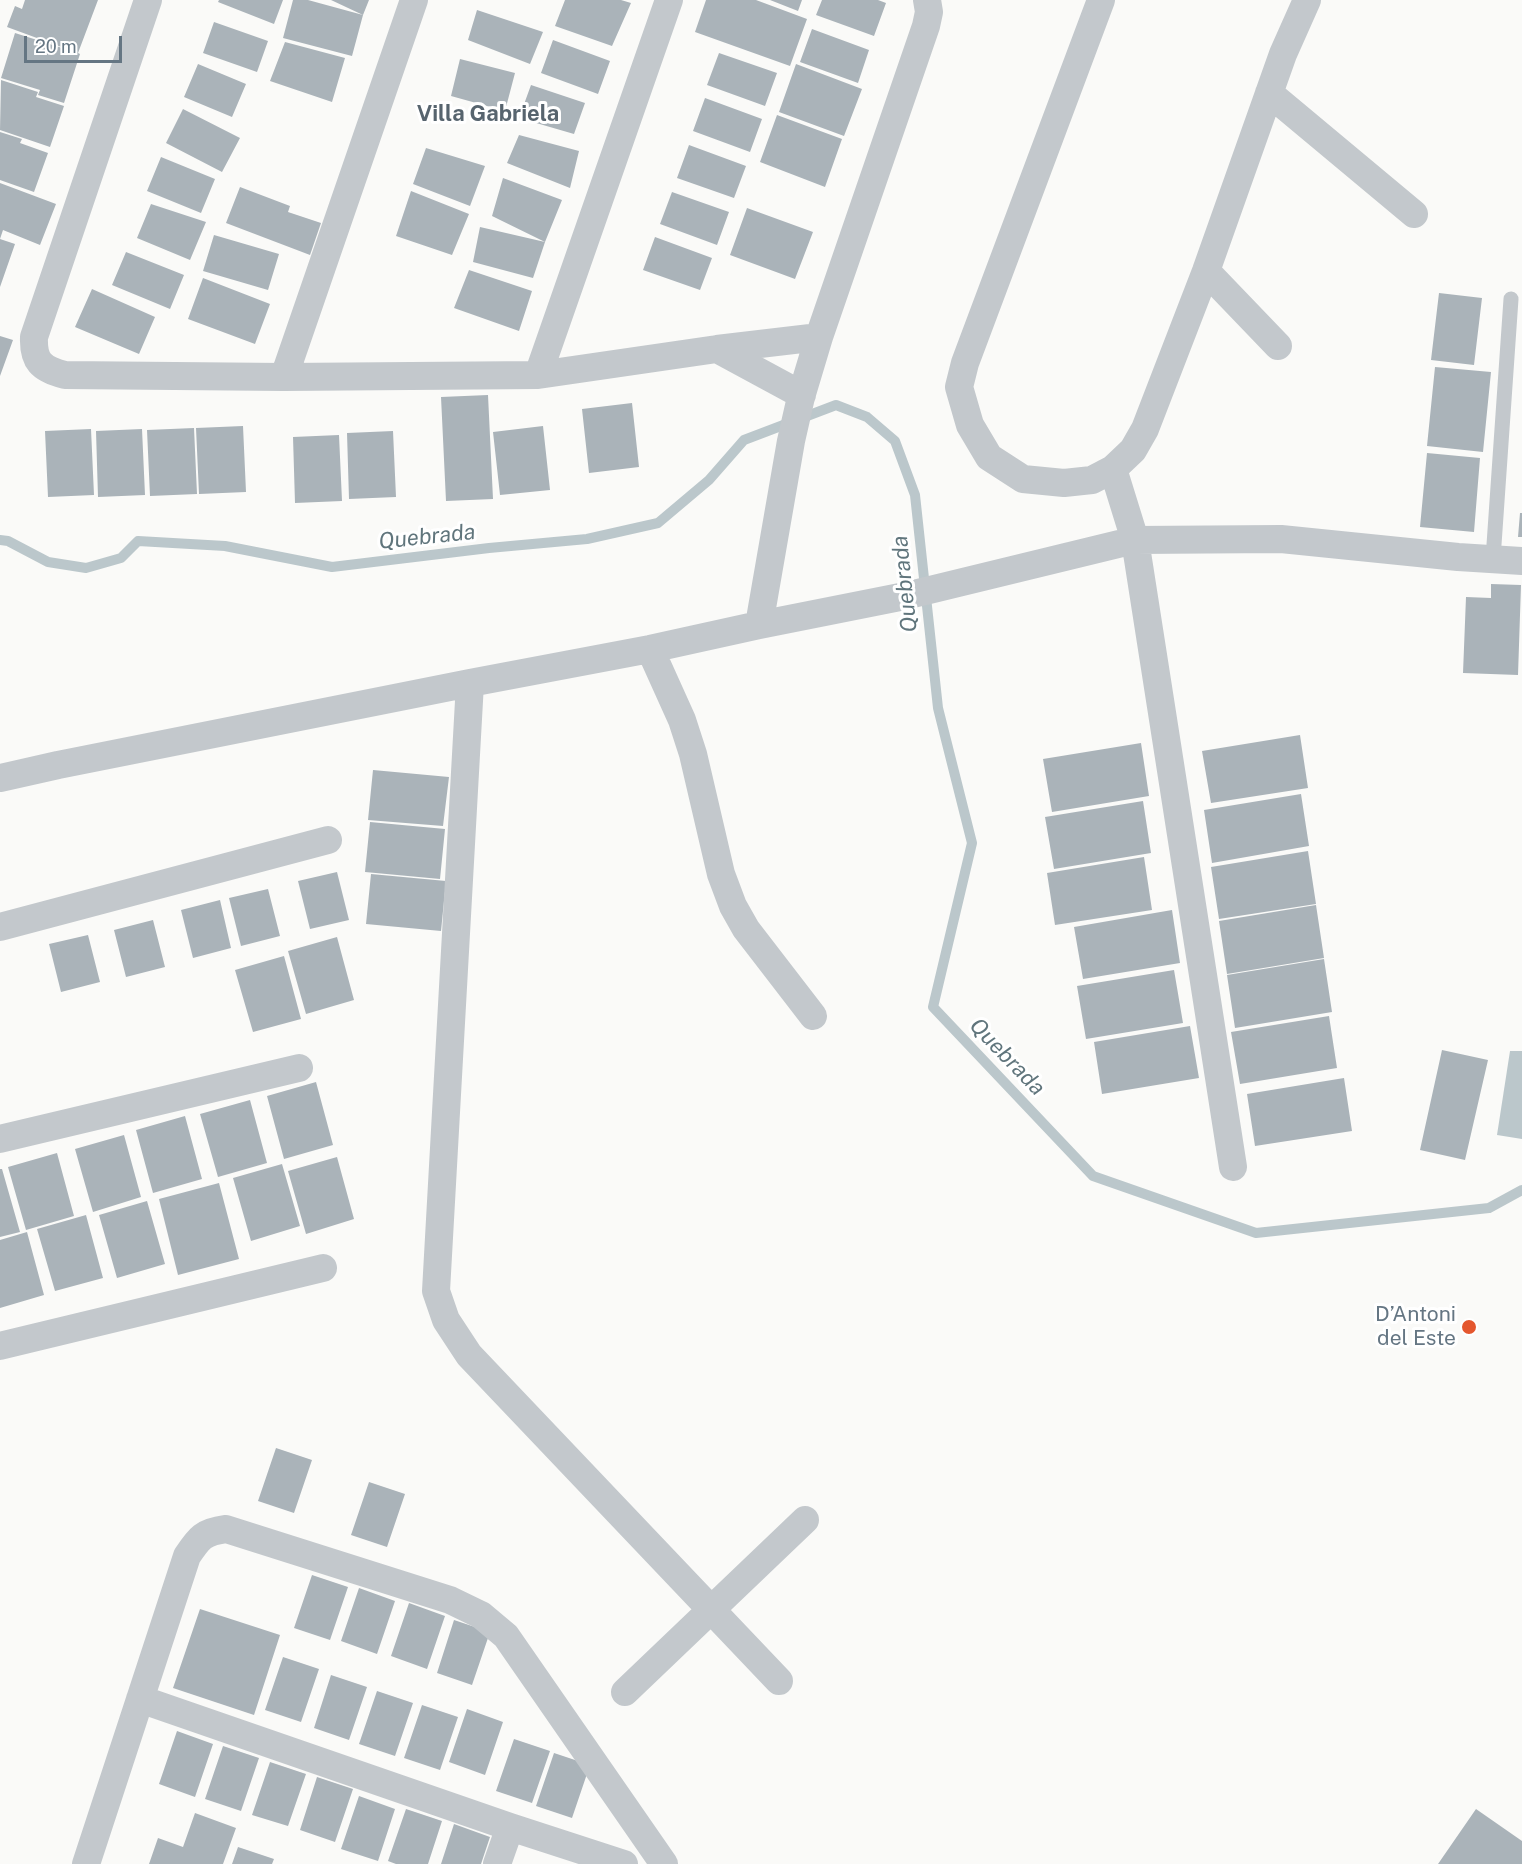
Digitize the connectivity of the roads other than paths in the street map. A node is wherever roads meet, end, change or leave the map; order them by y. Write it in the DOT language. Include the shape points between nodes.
graph roads {
  1 [pos="148,0"];
  2 [pos="414,0"];
  3 [pos="669,0"];
  4 [pos="927,0"];
  5 [pos="1101,0"];
  6 [pos="1307,0"];
  7 [pos="1269,93"];
  8 [pos="1414,214"];
  9 [pos="1206,271"];
  10 [pos="1510,298"];
  11 [pos="819,337"];
  12 [pos="1278,346"];
  13 [pos="717,349"];
  14 [pos="538,375"];
  15 [pos="284,377"];
  16 [pos="801,396"];
  17 [pos="1113,469"];
  18 [pos="1135,540"];
  19 [pos="1493,559"];
  20 [pos="1522,561"];
  21 [pos="759,625"];
  22 [pos="650,649"];
  23 [pos="470,682"];
  24 [pos="0,778"];
  25 [pos="328,840"];
  26 [pos="0,927"];
  27 [pos="813,1016"];
  28 [pos="299,1068"];
  29 [pos="0,1139"];
  30 [pos="1233,1167"];
  31 [pos="323,1268"];
  32 [pos="0,1346"];
  33 [pos="805,1520"];
  34 [pos="711,1610"];
  35 [pos="779,1682"];
  36 [pos="625,1692"];
  37 [pos="140,1699"];
  38 [pos="510,1827"];
  39 [pos="86,1864"];
  40 [pos="497,1864"];
  41 [pos="624,1864"];
  42 [pos="664,1864"];
  1 -- 15 [label="street" via="34,337 34,351 39,363 65,375"];
  2 -- 15 [label="street"];
  3 -- 14 [label="street"];
  4 -- 11 [label="street" via="926,26"];
  5 -- 17 [label="street" via="959,387 970,425 988,457 1023,478 1064,483 1092,480"];
  6 -- 7 [label="street"];
  7 -- 8 [label="street"];
  7 -- 9 [label="street"];
  9 -- 12 [label="street"];
  9 -- 17 [label="street" via="1145,429 1133,450"];
  10 -- 19 [label="lane"];
  11 -- 13 [label="street"];
  11 -- 16 [label="street"];
  13 -- 14 [label="street"];
  13 -- 16 [label="street"];
  14 -- 15 [label="street"];
  16 -- 21 [label="street"];
  17 -- 18 [label="street"];
  18 -- 19 [label="street" via="1281,539"];
  18 -- 21 [label="street" via="952,586"];
  18 -- 30 [label="street"];
  19 -- 20 [label="street"];
  21 -- 22 [label="street"];
  22 -- 23 [label="street"];
  22 -- 27 [label="street" via="693,754 721,874 733,906 746,929"];
  23 -- 24 [label="street"];
  23 -- 34 [label="street" via="436,1291 446,1320 469,1355"];
  25 -- 26 [label="street"];
  28 -- 29 [label="street"];
  31 -- 32 [label="street"];
  33 -- 34 [label="street"];
  34 -- 35 [label="street"];
  34 -- 36 [label="street"];
  37 -- 38 [label="street"];
  37 -- 39 [label="street"];
  37 -- 42 [label="street" via="187,1556 198,1540 211,1531 226,1529 253,1537 450,1600 481,1615 506,1636"];
  38 -- 40 [label="street"];
  38 -- 41 [label="street"];
}
